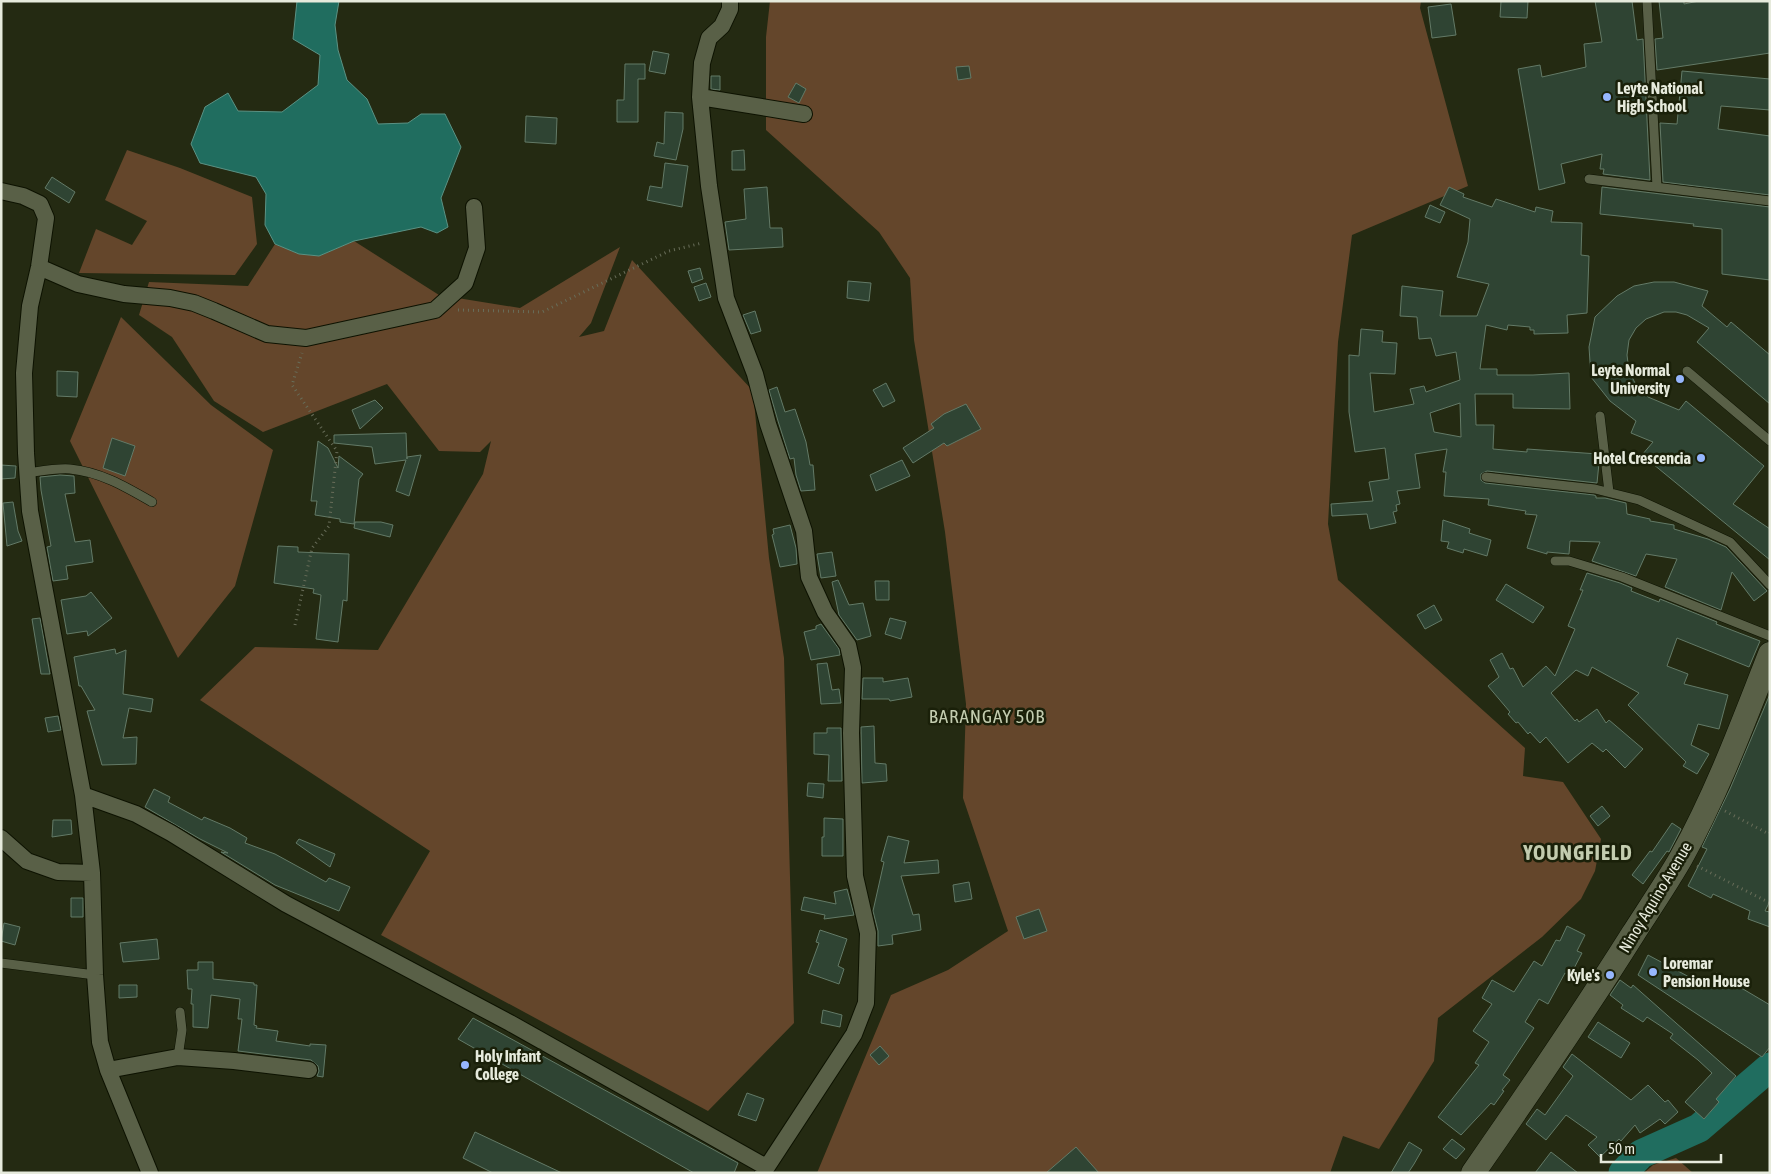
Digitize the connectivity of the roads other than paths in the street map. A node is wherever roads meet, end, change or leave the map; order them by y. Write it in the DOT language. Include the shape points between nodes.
graph roads {
  1 [pos="730,1"];
  2 [pos="1647,1"];
  3 [pos="700,97"];
  4 [pos="804,114"];
  5 [pos="1590,179"];
  6 [pos="1657,187"];
  7 [pos="1,191"];
  8 [pos="1770,201"];
  9 [pos="474,207"];
  10 [pos="39,267"];
  11 [pos="1687,371"];
  12 [pos="1600,416"];
  13 [pos="1770,441"];
  14 [pos="28,473"];
  15 [pos="1486,476"];
  16 [pos="1609,492"];
  17 [pos="152,502"];
  18 [pos="1555,561"];
  19 [pos="1770,585"];
  20 [pos="1770,636"];
  21 [pos="1770,654"];
  22 [pos="83,795"];
  23 [pos="1,838"];
  24 [pos="92,873"];
  25 [pos="1,964"];
  26 [pos="95,975"];
  27 [pos="180,1012"];
  28 [pos="178,1057"];
  29 [pos="108,1070"];
  30 [pos="308,1070"];
  31 [pos="764,1170"];
  32 [pos="150,1173"];
  33 [pos="1473,1173"];
  1 -- 3 [label="street" via="722,26 708,38 702,62"];
  2 -- 6 [label="lane"];
  3 -- 4 [label="street"];
  3 -- 31 [label="street" via="726,298 755,374 768,424 804,530 809,577 825,612 848,645 853,668 851,733 855,876 868,933 866,1003 854,1034"];
  5 -- 6 [label="lane"];
  6 -- 8 [label="lane"];
  7 -- 10 [label="street" via="24,196 40,204 46,218"];
  9 -- 10 [label="street" via="477,248 465,283 435,310 306,338 267,334 194,303 78,284"];
  10 -- 14 [label="street" via="30,306 24,373"];
  11 -- 13 [label="lane"];
  12 -- 16 [label="lane"];
  14 -- 17 [label="lane" via="69,469 94,473 118,482"];
  14 -- 22 [label="street" via="30,511"];
  15 -- 16 [label="lane"];
  16 -- 19 [label="lane" via="1639,500 1730,542"];
  18 -- 20 [label="lane" via="1569,561 1622,576"];
  21 -- 33 [label="main road, Ninoy Aquino Avenue" via="1730,756 1681,858 1608,974"];
  22 -- 24 [label="street"];
  22 -- 31 [label="street" via="136,814 171,833 286,904 510,1023"];
  23 -- 24 [label="street" via="27,861 58,872"];
  24 -- 26 [label="street"];
  25 -- 26 [label="lane"];
  26 -- 29 [label="street" via="100,1042"];
  27 -- 28 [label="lane" via="182,1030"];
  28 -- 29 [label="street"];
  28 -- 30 [label="street"];
  29 -- 32 [label="street"];
}
